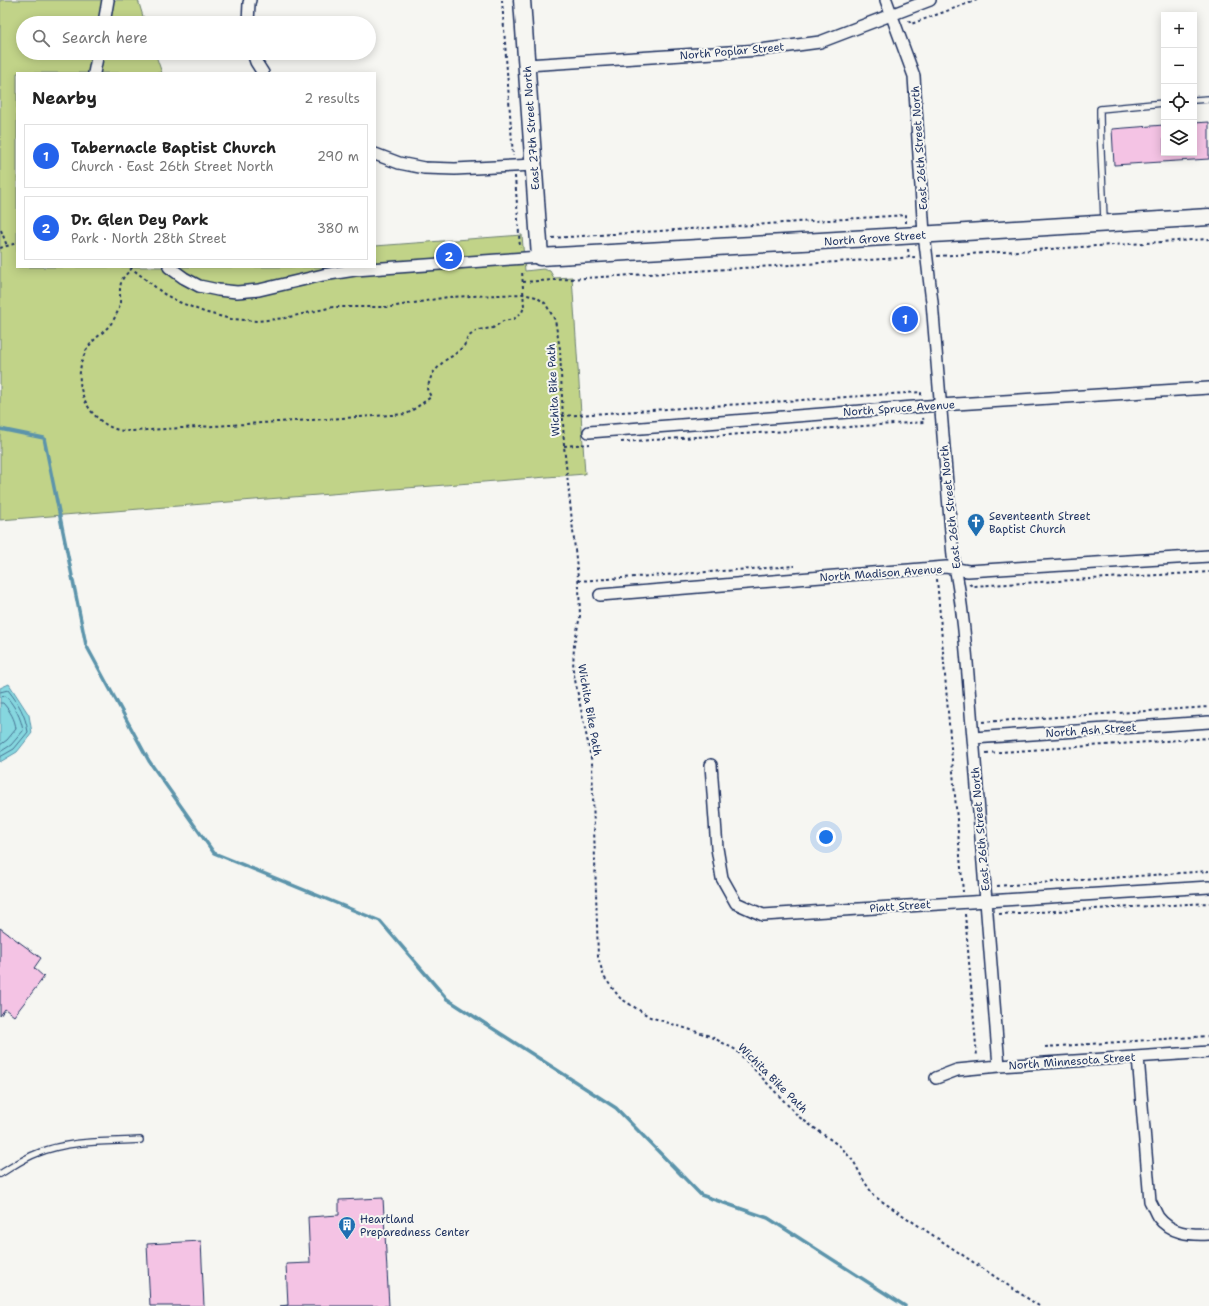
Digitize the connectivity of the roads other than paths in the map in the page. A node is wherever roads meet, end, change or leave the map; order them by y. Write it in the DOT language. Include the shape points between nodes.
graph roads {
  1 [pos="108,0"];
  2 [pos="250,0"];
  3 [pos="522,0"];
  4 [pos="886,0"];
  5 [pos="930,0"];
  6 [pos="892,15"];
  7 [pos="105,16"];
  8 [pos="248,16"];
  9 [pos="97,60"];
  10 [pos="255,60"];
  11 [pos="527,65"];
  12 [pos="94,72"];
  13 [pos="262,72"];
  14 [pos="1209,99"];
  15 [pos="1197,100"];
  16 [pos="1161,103"];
  17 [pos="376,154"];
  18 [pos="534,165"];
  19 [pos="1209,217"];
  20 [pos="1104,223"];
  21 [pos="924,234"];
  22 [pos="540,257"];
  23 [pos="170,268"];
  24 [pos="1209,388"];
  25 [pos="940,405"];
  26 [pos="589,432"];
  27 [pos="1209,556"];
  28 [pos="955,569"];
  29 [pos="600,595"];
  30 [pos="1209,722"];
  31 [pos="973,738"];
  32 [pos="712,765"];
  33 [pos="1209,887"];
  34 [pos="986,901"];
  35 [pos="1209,1052"];
  36 [pos="1138,1057"];
  37 [pos="998,1066"];
  38 [pos="936,1078"];
  39 [pos="140,1140"];
  40 [pos="0,1174"];
  41 [pos="1209,1234"];
  1 -- 7 [label="street"];
  2 -- 8 [label="street"];
  3 -- 11 [label="street, East 27th Street North"];
  4 -- 6 [label="street, East 26th Street North"];
  5 -- 6 [label="street, North Poplar Street"];
  6 -- 11 [label="street, North Poplar Street" via="820,42 760,50"];
  6 -- 21 [label="street, East 26th Street North" via="914,76"];
  9 -- 12 [label="street"];
  10 -- 13 [label="street"];
  11 -- 18 [label="street, East 27th Street North"];
  14 -- 15 [label="lane"];
  16 -- 20 [label="lane" via="1100,109"];
  17 -- 18 [label="street" via="398,163 424,168"];
  18 -- 22 [label="street, East 27th Street North"];
  19 -- 20 [label="street, North Grove Street"];
  20 -- 21 [label="street, North Grove Street"];
  21 -- 22 [label="street, North Grove Street"];
  21 -- 25 [label="street, East 26th Street North"];
  22 -- 23 [label="street" via="355,270 259,290 237,292 199,286"];
  24 -- 25 [label="street, North Spruce Avenue"];
  25 -- 26 [label="street, North Spruce Avenue"];
  25 -- 28 [label="street, East 26th Street North"];
  27 -- 28 [label="street, North Madison Avenue" via="968,571"];
  28 -- 29 [label="street, North Madison Avenue" via="946,567"];
  28 -- 31 [label="street, East 26th Street North" via="959,585"];
  30 -- 31 [label="street, North Ash Street"];
  31 -- 34 [label="street, East 26th Street North"];
  32 -- 34 [label="street, Piatt Street" via="717,848 722,878 736,903 763,915"];
  33 -- 34 [label="street, Piatt Street"];
  34 -- 37 [label="street, East 26th Street North"];
  35 -- 36 [label="street, North Minnesota Street"];
  36 -- 37 [label="street, North Minnesota Street"];
  36 -- 41 [label="street" via="1150,1200 1159,1217 1173,1231 1193,1235"];
  37 -- 38 [label="street, North Minnesota Street" via="957,1070"];
  39 -- 40 [label="lane" via="63,1145 37,1153"];
}
